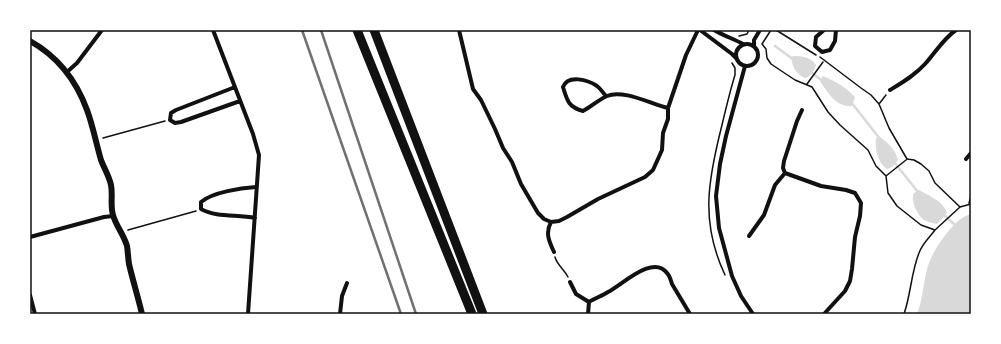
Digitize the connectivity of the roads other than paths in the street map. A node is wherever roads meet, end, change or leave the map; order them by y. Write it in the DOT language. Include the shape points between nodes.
graph roads {
  1 [pos="102,30"];
  2 [pos="213,30"];
  3 [pos="357,30"];
  4 [pos="374,30"];
  5 [pos="459,30"];
  6 [pos="699,30"];
  7 [pos="714,30"];
  8 [pos="760,30"];
  9 [pos="824,30"];
  10 [pos="836,30"];
  11 [pos="956,30"];
  12 [pos="30,41"];
  13 [pos="743,44"];
  14 [pos="754,46"];
  15 [pos="737,60"];
  16 [pos="745,66"];
  17 [pos="67,72"];
  18 [pos="235,86"];
  19 [pos="890,90"];
  20 [pos="606,96"];
  21 [pos="240,101"];
  22 [pos="668,108"];
  23 [pos="802,110"];
  24 [pos="971,153"];
  25 [pos="966,159"];
  26 [pos="785,173"];
  27 [pos="257,187"];
  28 [pos="113,216"];
  29 [pos="255,218"];
  30 [pos="551,222"];
  31 [pos="749,236"];
  32 [pos="30,237"];
  33 [pos="554,252"];
  34 [pos="570,282"];
  35 [pos="347,283"];
  36 [pos="30,295"];
  37 [pos="589,302"];
  38 [pos="753,313"];
  39 [pos="35,314"];
  40 [pos="142,314"];
  41 [pos="248,314"];
  42 [pos="340,314"];
  43 [pos="472,314"];
  44 [pos="483,314"];
  45 [pos="588,314"];
  46 [pos="690,314"];
  47 [pos="824,314"];
  1 -- 17 [label="street"];
  2 -- 18 [label="street"];
  3 -- 43 [label="highway"];
  4 -- 44 [label="highway"];
  5 -- 30 [label="street" via="473,89 538,213"];
  6 -- 15 [label="street"];
  6 -- 22 [label="street" via="686,55"];
  7 -- 13 [label="street"];
  8 -- 14 [label="street" via="754,40"];
  9 -- 10 [label="street" via="816,37 815,46 822,52 830,50 835,41"];
  11 -- 19 [label="street" via="925,65"];
  12 -- 17 [label="street" via="53,57"];
  13 -- 14 [label="street"];
  13 -- 15 [label="street" via="737,50"];
  14 -- 16 [label="street" via="758,52 758,60 753,65"];
  15 -- 16 [label="street"];
  16 -- 38 [label="street" via="726,136 716,196 719,228 732,276 741,296"];
  17 -- 28 [label="street" via="87,110 101,161 109,176"];
  18 -- 21 [label="street"];
  18 -- 21 [label="street" via="176,110 171,113 170,120 175,124"];
  20 -- 20 [label="street" via="583,111 574,109 568,102 563,87 568,80 578,80 598,86"];
  20 -- 22 [label="street" via="625,95"];
  21 -- 27 [label="street" via="259,155"];
  22 -- 30 [label="street" via="662,150 653,170 645,177 567,217"];
  23 -- 26 [label="street" via="784,161"];
  24 -- 25 [label="street"];
  26 -- 31 [label="street" via="775,185 764,215"];
  26 -- 47 [label="street" via="821,186 855,193 861,203 850,281 845,291"];
  27 -- 29 [label="street"];
  27 -- 29 [label="street" via="207,197 201,202 201,209 209,213"];
  28 -- 32 [label="street"];
  28 -- 40 [label="street" via="127,246"];
  29 -- 41 [label="street"];
  30 -- 33 [label="street" via="547,233"];
  34 -- 37 [label="street" via="576,294"];
  35 -- 42 [label="street" via="342,296"];
  36 -- 39 [label="street"];
  37 -- 45 [label="street"];
  37 -- 46 [label="street" via="649,267 657,266 667,272"];
}
